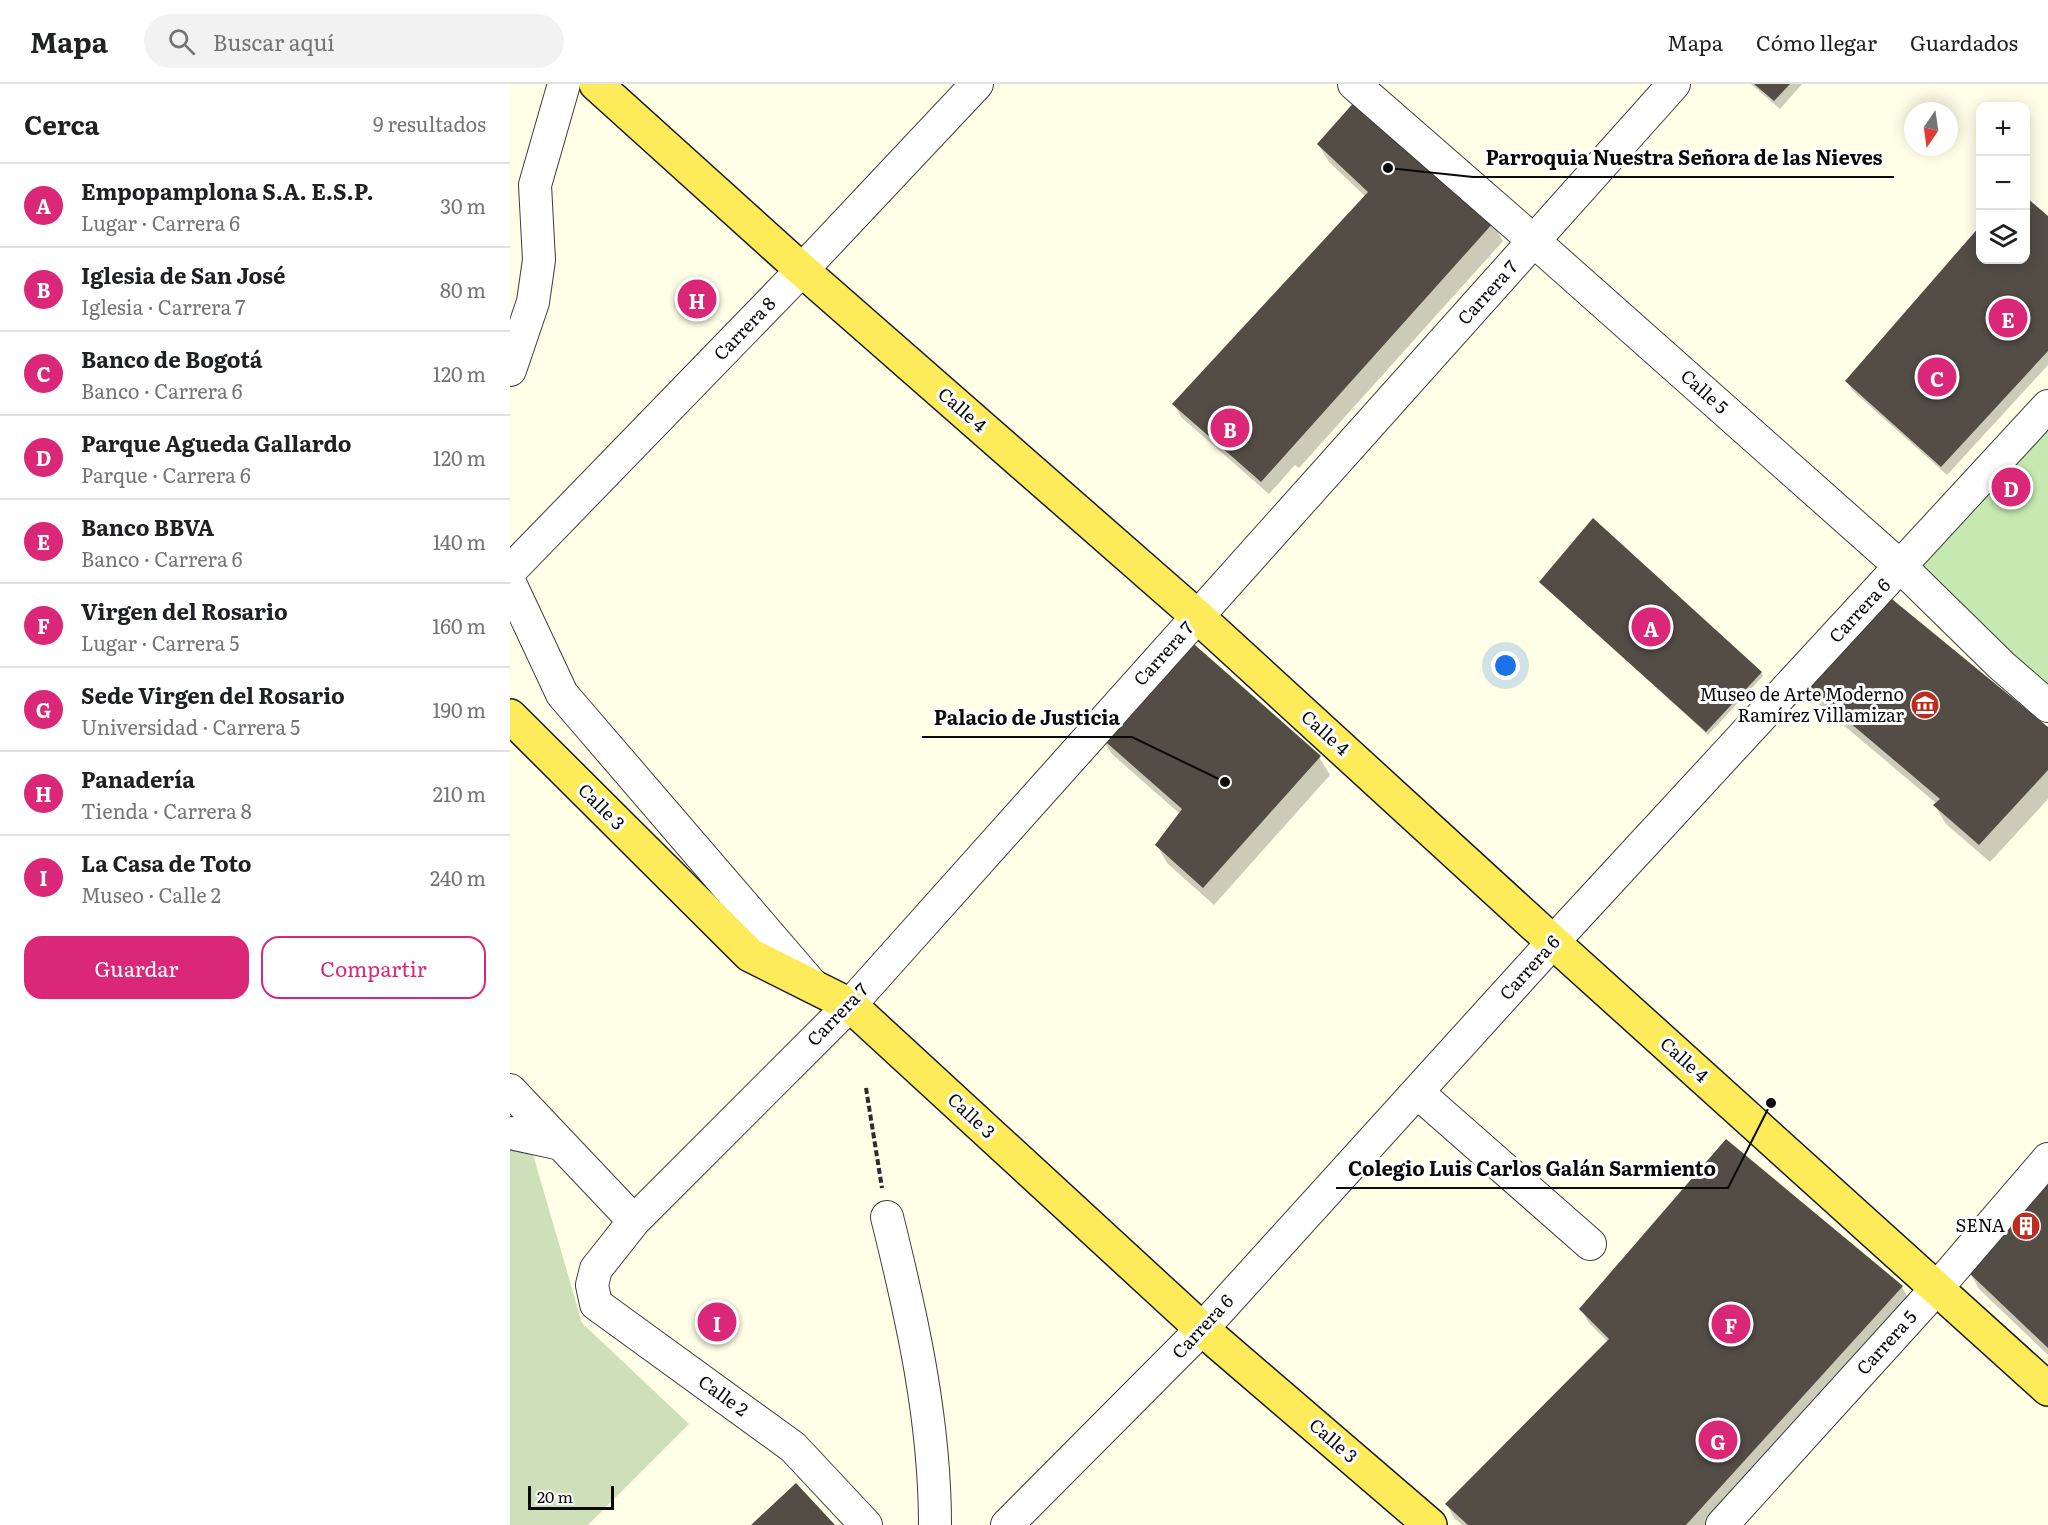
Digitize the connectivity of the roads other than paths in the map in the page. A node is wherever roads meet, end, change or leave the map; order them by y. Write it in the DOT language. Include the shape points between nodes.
graph roads {
  1 [pos="564,84"];
  2 [pos="596,84"];
  3 [pos="977,84"];
  4 [pos="1354,84"];
  5 [pos="1674,84"];
  6 [pos="1534,241"];
  7 [pos="802,270"];
  8 [pos="510,370"];
  9 [pos="2048,406"];
  10 [pos="1901,567"];
  11 [pos="510,571"];
  12 [pos="510,583"];
  13 [pos="1197,616"];
  14 [pos="2048,706"];
  15 [pos="510,716"];
  16 [pos="1553,942"];
  17 [pos="815,988"];
  18 [pos="850,1005"];
  19 [pos="510,1090"];
  20 [pos="1417,1092"];
  21 [pos="510,1133"];
  22 [pos="561,1144"];
  23 [pos="2048,1159"];
  24 [pos="887,1216"];
  25 [pos="634,1221"];
  26 [pos="1590,1244"];
  27 [pos="596,1269"];
  28 [pos="1937,1288"];
  29 [pos="1202,1329"];
  30 [pos="2048,1389"];
  31 [pos="866,1525"];
  32 [pos="935,1525"];
  33 [pos="1007,1525"];
  34 [pos="1430,1525"];
  35 [pos="1722,1525"];
  1 -- 8 [label="street" via="535,185 539,260 533,302"];
  2 -- 7 [label="main road, Calle 4"];
  3 -- 7 [label="street, Carrera 8"];
  4 -- 6 [label="street, Calle 5"];
  5 -- 6 [label="street, Carrera 7"];
  6 -- 10 [label="street, Calle 5"];
  6 -- 13 [label="street, Carrera 7"];
  7 -- 11 [label="street, Carrera 8"];
  7 -- 13 [label="main road, Calle 4"];
  9 -- 10 [label="street, Carrera 6"];
  10 -- 14 [label="street, Calle 5"];
  10 -- 16 [label="street, Carrera 6"];
  12 -- 17 [label="street" via="562,694"];
  13 -- 16 [label="main road, Calle 4"];
  13 -- 18 [label="street, Carrera 7"];
  15 -- 17 [label="main road, Calle 3" via="750,955"];
  16 -- 20 [label="street, Carrera 6"];
  16 -- 28 [label="main road, Calle 4"];
  17 -- 18 [label="main road, Calle 3"];
  18 -- 25 [label="street, Carrera 7"];
  18 -- 29 [label="main road, Calle 3"];
  19 -- 22 [label="street"];
  20 -- 26 [label="street"];
  20 -- 29 [label="street, Carrera 6"];
  21 -- 22 [label="street"];
  22 -- 25 [label="street"];
  23 -- 28 [label="street, Carrera 5"];
  24 -- 32 [label="street" via="910,1309 932,1445"];
  25 -- 27 [label="street, Carrera 7"];
  27 -- 31 [label="street, Calle 2" via="592,1285 596,1304 793,1447"];
  28 -- 30 [label="main road, Calle 4"];
  28 -- 35 [label="street, Carrera 5"];
  29 -- 33 [label="street, Carrera 6"];
  29 -- 34 [label="main road, Calle 3"];
}
